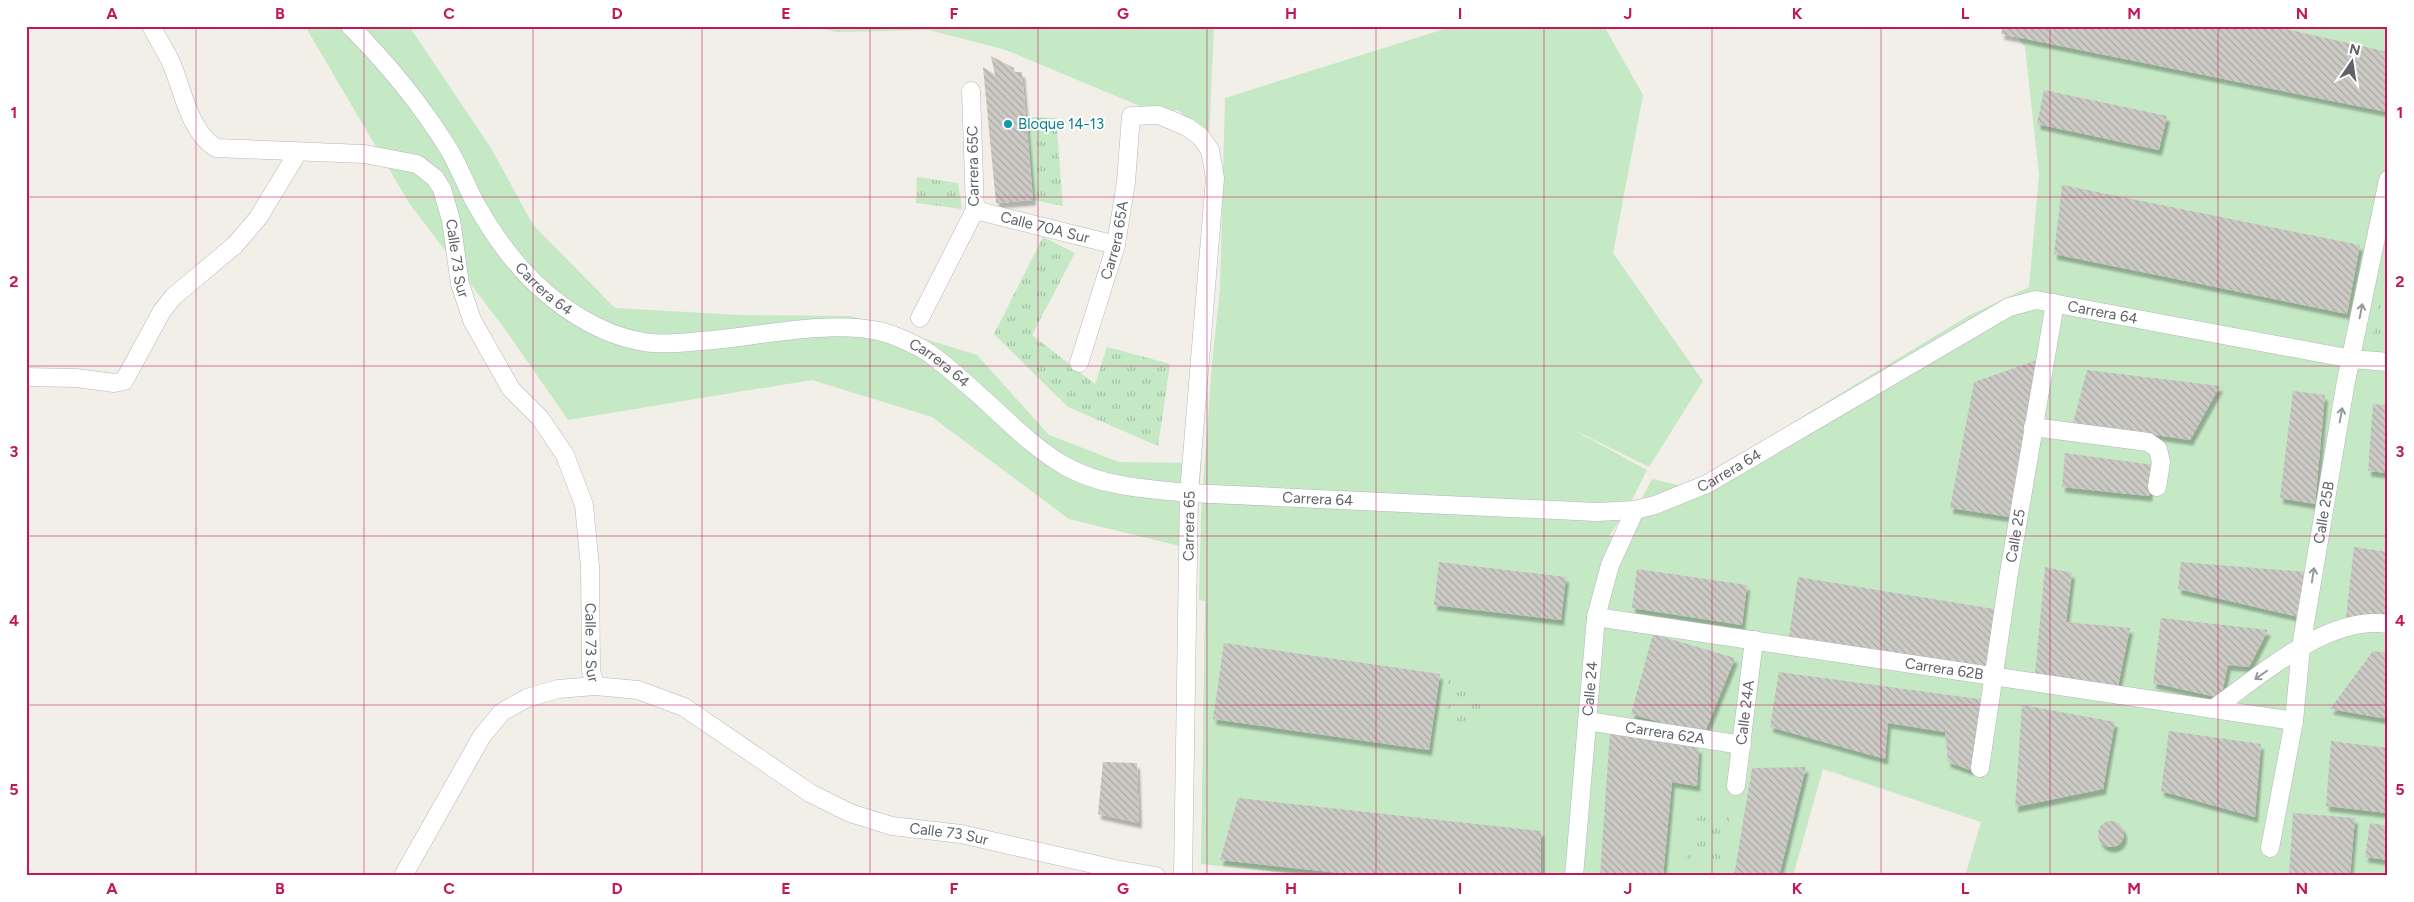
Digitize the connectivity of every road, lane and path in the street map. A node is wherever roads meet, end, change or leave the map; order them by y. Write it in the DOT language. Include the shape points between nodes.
graph roads {
  1 [pos="151,26"];
  2 [pos="350,26"];
  3 [pos="971,91"];
  4 [pos="1131,116"];
  5 [pos="298,152"];
  6 [pos="2388,180"];
  7 [pos="975,210"];
  8 [pos="1116,245"];
  9 [pos="2055,303"];
  10 [pos="920,318"];
  11 [pos="2352,359"];
  12 [pos="2388,362"];
  13 [pos="1079,363"];
  14 [pos="26,377"];
  15 [pos="2034,427"];
  16 [pos="2158,487"];
  17 [pos="1189,493"];
  18 [pos="1635,510"];
  19 [pos="1596,617"];
  20 [pos="2388,624"];
  21 [pos="1754,640"];
  22 [pos="2301,647"];
  23 [pos="1992,677"];
  24 [pos="595,686"];
  25 [pos="2213,709"];
  26 [pos="2294,721"];
  27 [pos="1587,722"];
  28 [pos="1742,745"];
  29 [pos="1980,768"];
  30 [pos="1736,786"];
  31 [pos="2270,848"];
  32 [pos="403,876"];
  33 [pos="1156,876"];
  34 [pos="1183,876"];
  35 [pos="1574,876"];
  1 -- 5 [label="street, Calle 73 Sur" via="170,60 191,115 206,142 216,148"];
  2 -- 17 [label="street, Carrera 64" via="378,54 426,114 508,254 540,288 579,318 614,335 646,342 741,338 832,326 879,331 923,349 1036,446 1069,468 1109,482"];
  3 -- 7 [label="street, Carrera 65C"];
  4 -- 8 [label="street, Carrera 65A" via="1126,182"];
  4 -- 17 [label="street, Carrera 65" via="1159,115 1188,127 1210,150 1215,178"];
  5 -- 14 [label="street" via="258,218 235,246 180,291 162,311 124,381"];
  5 -- 24 [label="street, Calle 73 Sur" via="364,154 417,164 435,178 442,189 452,220 460,284 472,320 511,389 540,418 565,454 584,505 590,567 591,670"];
  11 -- 6 [label="street, Calle 25B, one-way"];
  7 -- 8 [label="street, Calle 70A Sur"];
  7 -- 10 [label="street, Carrera 65C"];
  8 -- 13 [label="street, Carrera 65A"];
  9 -- 11 [label="street, Carrera 64"];
  9 -- 15 [label="street, Calle 25"];
  9 -- 18 [label="street, Carrera 64" via="2036,300 2009,307 1707,484 1671,500"];
  11 -- 12 [label="street, Carrera 64"];
  22 -- 11 [label="street, Calle 25B, one-way"];
  15 -- 16 [label="street" via="2148,442 2158,449 2161,462"];
  15 -- 23 [label="street, Calle 25"];
  17 -- 18 [label="street, Carrera 64" via="1588,512"];
  17 -- 34 [label="street, Carrera 65"];
  18 -- 19 [label="street, Calle 24" via="1610,565"];
  19 -- 21 [label="street, Carrera 62B"];
  19 -- 27 [label="street, Calle 24"];
  20 -- 22 [label="street" via="2362,623 2334,630"];
  21 -- 23 [label="street, Carrera 62B"];
  21 -- 28 [label="street, Calle 24A"];
  22 -- 25 [label="street, one-way"];
  22 -- 26 [label="street, Calle 25B"];
  23 -- 25 [label="street, Carrera 62B"];
  23 -- 29 [label="street, Calle 25"];
  24 -- 32 [label="street" via="558,689 527,698 502,712 482,736"];
  24 -- 33 [label="street, Calle 73 Sur" via="638,690 684,707 810,793 850,813 892,826 961,834"];
  25 -- 26 [label="street, Carrera 62B"];
  26 -- 31 [label="street, Calle 25B"];
  27 -- 28 [label="street, Carrera 62A"];
  27 -- 35 [label="street, Calle 24"];
  28 -- 30 [label="street, Calle 24A"];
}
